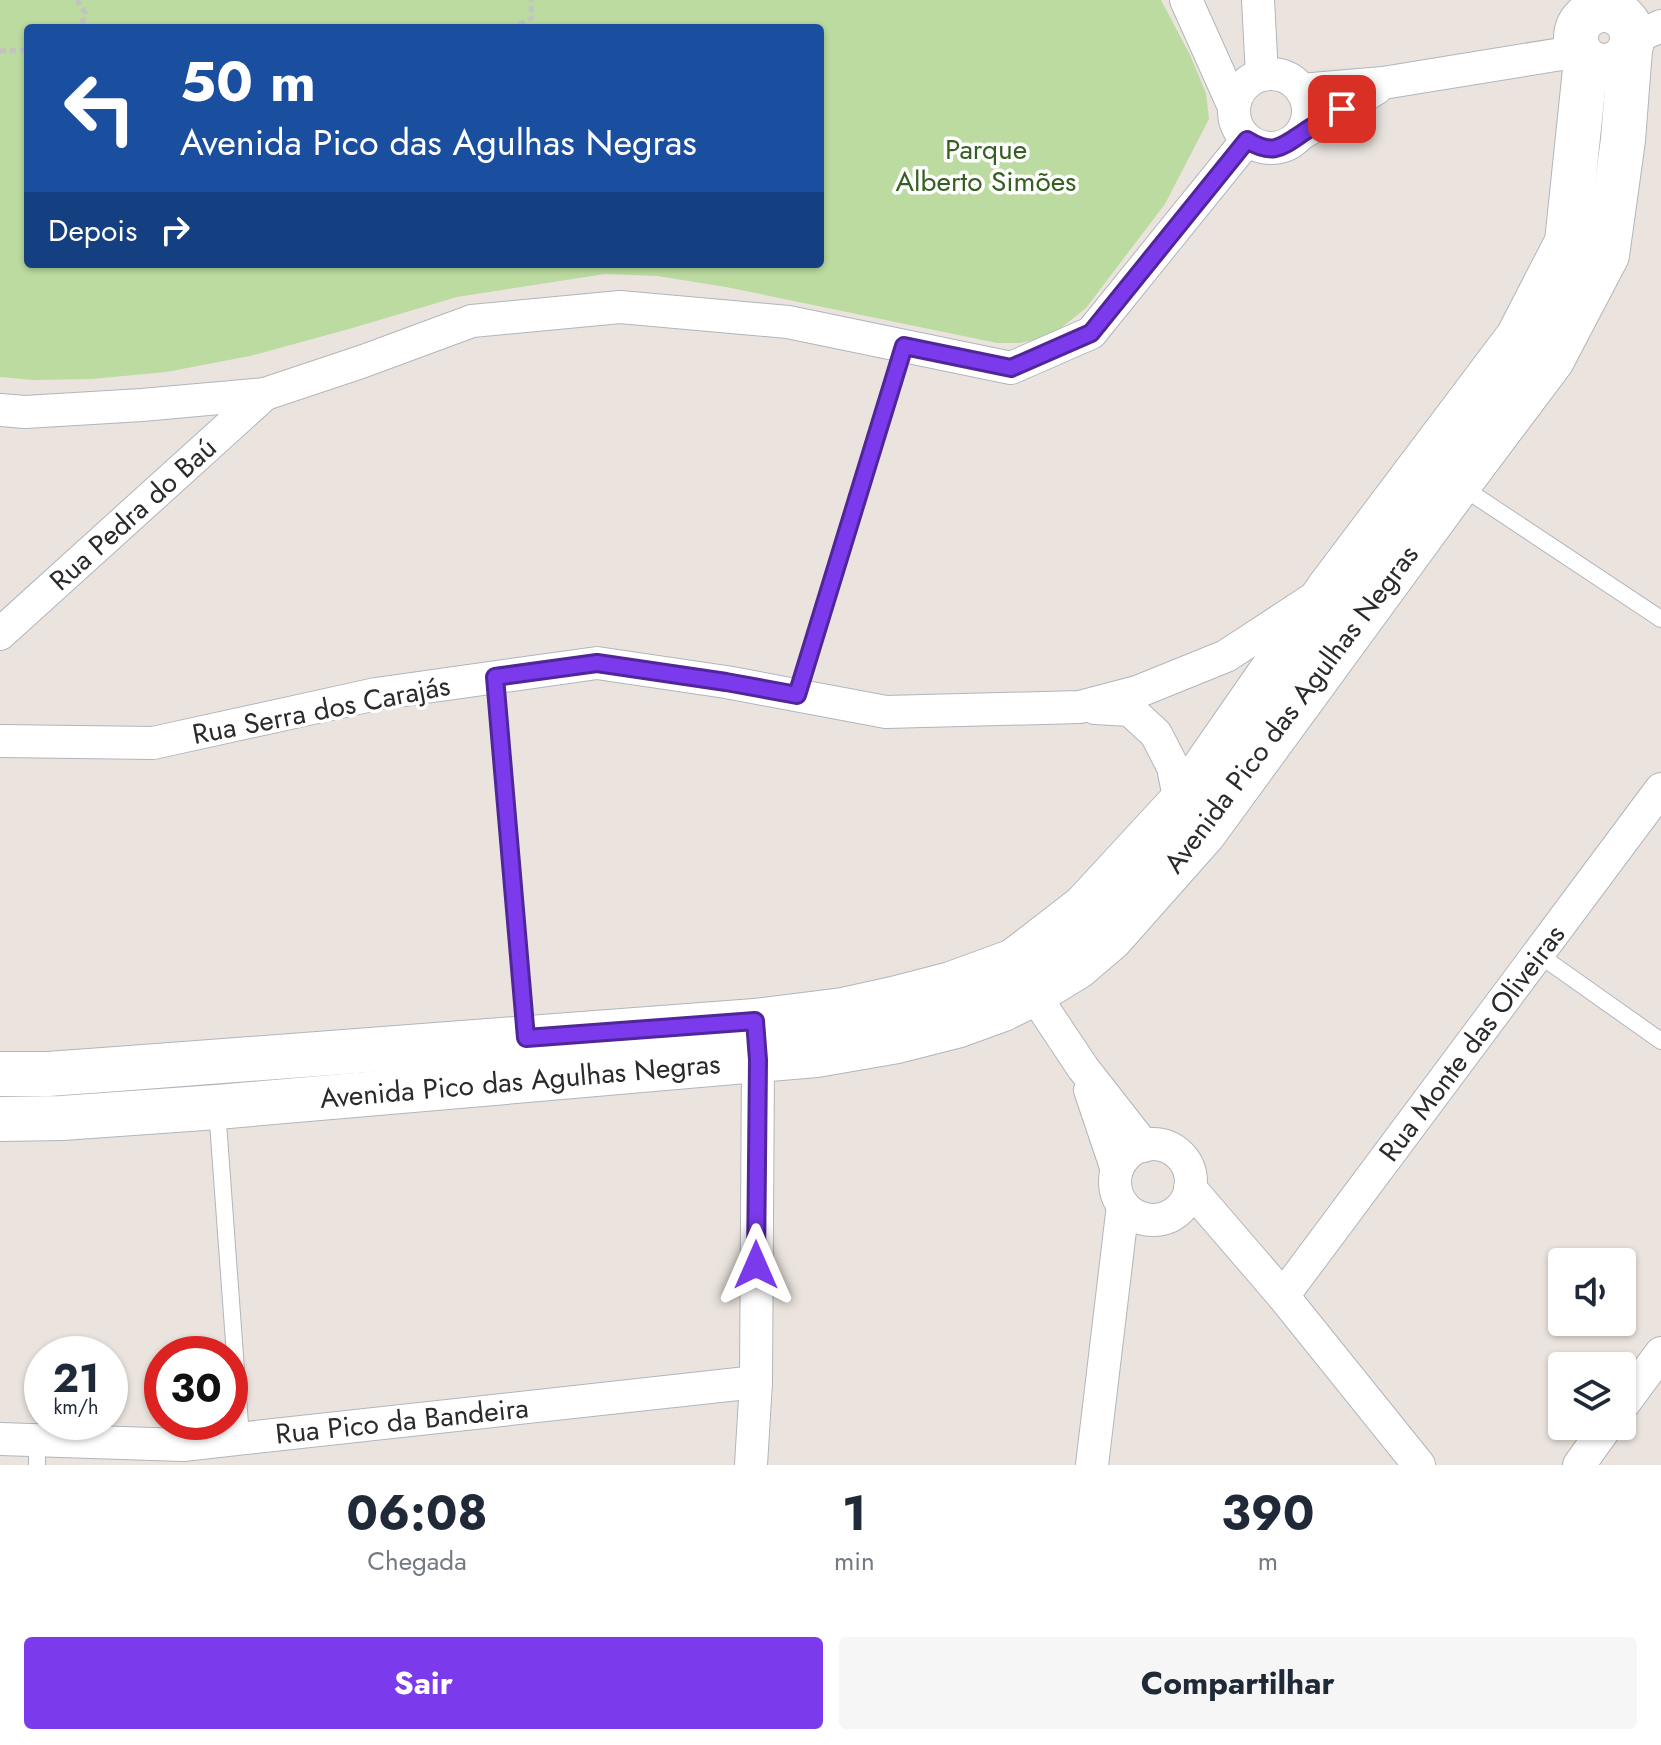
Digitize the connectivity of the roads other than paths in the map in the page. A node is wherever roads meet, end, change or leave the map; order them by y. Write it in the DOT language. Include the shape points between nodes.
graph roads {
  1 [pos="1187,0"];
  2 [pos="1258,0"];
  3 [pos="1636,28"];
  4 [pos="1583,33"];
  5 [pos="1383,83"];
  6 [pos="1247,89"];
  7 [pos="1301,90"];
  8 [pos="1301,134"];
  9 [pos="1247,140"];
  10 [pos="904,346"];
  11 [pos="265,394"];
  12 [pos="0,410"];
  13 [pos="1459,484"];
  14 [pos="1329,588"];
  15 [pos="1661,619"];
  16 [pos="0,634"];
  17 [pos="495,677"];
  18 [pos="797,695"];
  19 [pos="1080,707"];
  20 [pos="0,741"];
  21 [pos="1661,789"];
  22 [pos="1180,803"];
  23 [pos="1538,954"];
  24 [pos="1024,978"];
  25 [pos="526,1038"];
  26 [pos="756,1041"];
  27 [pos="1661,1041"];
  28 [pos="1083,1068"];
  29 [pos="0,1074"];
  30 [pos="217,1107"];
  31 [pos="0,1119"];
  32 [pos="1144,1146"];
  33 [pos="1117,1170"];
  34 [pos="1190,1188"];
  35 [pos="1123,1205"];
  36 [pos="1283,1296"];
  37 [pos="234,1336"];
  38 [pos="1661,1353"];
  39 [pos="756,1382"];
  40 [pos="1636,1387"];
  41 [pos="248,1437"];
  42 [pos="0,1439"];
  43 [pos="224,1440"];
  44 [pos="1597,1440"];
  45 [pos="37,1453"];
  46 [pos="751,1465"];
  47 [pos="1092,1465"];
  48 [pos="1419,1465"];
  49 [pos="1579,1465"];
  1 -- 6 [label="street"];
  2 -- 6 [label="street"];
  3 -- 4 [label="street" via="1625,57 1610,66 1594,64"];
  3 -- 13 [label="street, Avenida Pico das Agulhas Negras" via="1607,255 1552,360"];
  4 -- 5 [label="street"];
  4 -- 14 [label="street, Avenida Pico das Agulhas Negras" via="1567,242 1518,337"];
  5 -- 7 [label="street"];
  5 -- 8 [label="street"];
  6 -- 7 [label="street" via="1273,74"];
  6 -- 9 [label="street" via="1234,119"];
  7 -- 8 [label="street" via="1308,112"];
  8 -- 9 [label="street" via="1292,143 1269,149"];
  9 -- 10 [label="street" via="1091,333 1011,368"];
  10 -- 11 [label="street" via="788,322 620,307 472,321"];
  10 -- 18 [label="lane"];
  11 -- 12 [label="street"];
  11 -- 16 [label="street, Rua Pedra do Baú"];
  13 -- 15 [label="lane"];
  13 -- 24 [label="street, Avenida Pico das Agulhas Negras" via="1204,833 1111,938 1077,967"];
  14 -- 19 [label="street, Rua Serra dos Carajás" via="1226,656 1137,692"];
  14 -- 22 [label="street, Avenida Pico das Agulhas Negras"];
  17 -- 18 [label="street, Rua Serra dos Carajás" via="597,663"];
  17 -- 20 [label="street, Rua Serra dos Carajás" via="376,694 153,743"];
  17 -- 25 [label="lane"];
  18 -- 19 [label="street, Rua Serra dos Carajás" via="886,712"];
  19 -- 22 [label="street" via="1130,710 1156,734 1173,767"];
  21 -- 23 [label="street, Rua Monte das Oliveiras"];
  22 -- 24 [label="street, Avenida Pico das Agulhas Negras"];
  23 -- 27 [label="lane"];
  23 -- 36 [label="street, Rua Monte das Oliveiras"];
  24 -- 26 [label="street, Avenida Pico das Agulhas Negras" via="1003,1009 897,1041 816,1055"];
  24 -- 28 [label="street"];
  25 -- 26 [label="street, Avenida Pico das Agulhas Negras"];
  25 -- 29 [label="street, Avenida Pico das Agulhas Negras"];
  26 -- 30 [label="street, Avenida Pico das Agulhas Negras"];
  26 -- 39 [label="street"];
  28 -- 32 [label="street"];
  28 -- 33 [label="street"];
  30 -- 31 [label="street, Avenida Pico das Agulhas Negras"];
  30 -- 37 [label="lane"];
  32 -- 33 [label="street" via="1132,1150"];
  32 -- 34 [label="street" via="1156,1144 1178,1155 1186,1164"];
  33 -- 35 [label="street" via="1117,1194"];
  34 -- 35 [label="street" via="1186,1201 1168,1217 1143,1219"];
  34 -- 36 [label="street"];
  35 -- 47 [label="street"];
  36 -- 48 [label="street"];
  38 -- 40 [label="street"];
  39 -- 41 [label="street, Rua Pico da Bandeira"];
  39 -- 46 [label="street"];
  42 -- 45 [label="street, Rua Pico da Bandeira"];
  43 -- 45 [label="street, Rua Pico da Bandeira"];
  44 -- 49 [label="street"];
}
